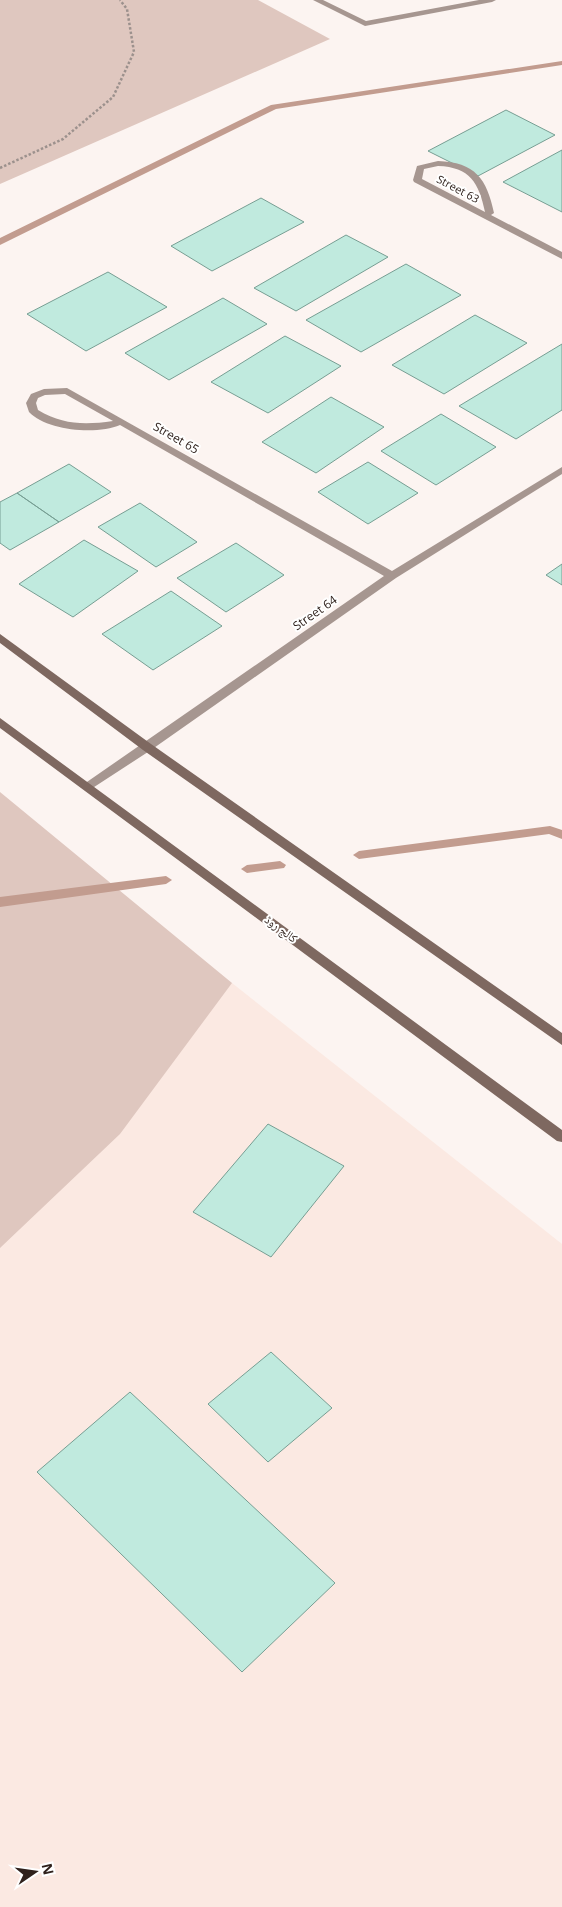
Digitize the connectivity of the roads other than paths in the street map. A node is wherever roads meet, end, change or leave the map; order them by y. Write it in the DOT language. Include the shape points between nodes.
graph roads {
  1 [pos="317,0"];
  2 [pos="492,0"];
  3 [pos="490,213"];
  4 [pos="562,256"];
  5 [pos="116,424"];
  6 [pos="562,470"];
  7 [pos="392,576"];
  8 [pos="0,638"];
  9 [pos="0,722"];
  10 [pos="147,748"];
  11 [pos="88,787"];
  12 [pos="562,1040"];
  13 [pos="562,1137"];
  1 -- 2 [label="street" via="365,24"];
  3 -- 4 [label="street, Street 63" via="484,188 471,171 450,164 429,163 420,168 417,180"];
  5 -- 7 [label="street, Street 65" via="70,428 48,421 34,412 31,403 34,396 44,392 67,391"];
  6 -- 7 [label="street, Street 64"];
  7 -- 10 [label="street, Street 64"];
  8 -- 10 [label="street"];
  9 -- 11 [label="street, کالج روڈ"];
  10 -- 11 [label="street, Street 64"];
  10 -- 12 [label="street"];
  11 -- 13 [label="street, کالج روڈ"];
}
